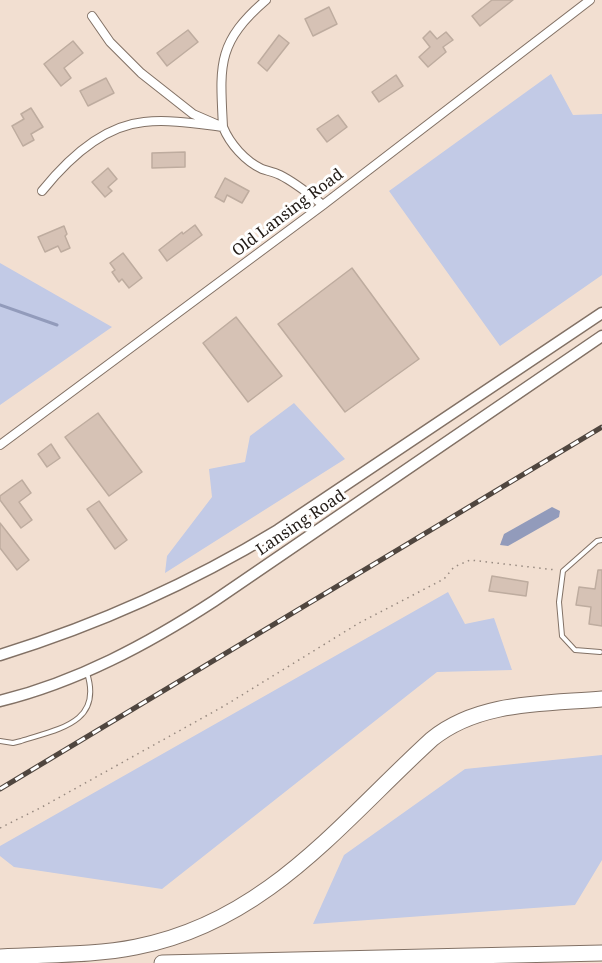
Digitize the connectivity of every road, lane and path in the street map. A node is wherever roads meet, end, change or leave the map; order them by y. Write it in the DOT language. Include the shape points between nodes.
graph roads {
  1 [pos="266,0"];
  2 [pos="590,0"];
  3 [pos="92,16"];
  4 [pos="223,128"];
  5 [pos="42,191"];
  6 [pos="323,205"];
  7 [pos="602,313"];
  8 [pos="602,336"];
  9 [pos="0,446"];
  10 [pos="602,540"];
  11 [pos="563,571"];
  12 [pos="600,652"];
  13 [pos="0,655"];
  14 [pos="86,671"];
  15 [pos="602,699"];
  16 [pos="0,701"];
  17 [pos="0,741"];
  18 [pos="0,828"];
  19 [pos="602,953"];
  20 [pos="0,957"];
  21 [pos="162,963"];
  1 -- 4 [label="street" via="233,33 223,59"];
  2 -- 6 [label="street, Old Lansing Road"];
  3 -- 4 [label="street" via="110,42 141,74 193,114"];
  4 -- 5 [label="street" via="189,123 128,125 88,146"];
  4 -- 6 [label="street" via="248,159 298,185"];
  6 -- 9 [label="street, Old Lansing Road"];
  7 -- 13 [label="main road, Lansing Road" via="243,551 101,620"];
  8 -- 14 [label="main road, Lansing Road" via="214,601 154,638"];
  10 -- 11 [label="lane"];
  11 -- 12 [label="lane" via="559,602 562,636 575,650"];
  11 -- 18 [label="path" via="470,560 454,567 444,579 359,623 224,706"];
  14 -- 16 [label="main road, Lansing Road"];
  14 -- 17 [label="lane" via="91,701 79,718 67,726 21,741"];
  15 -- 20 [label="highway" via="497,709 446,728 281,881 245,906 199,929 121,950"];
  19 -- 21 [label="highway"];
}
